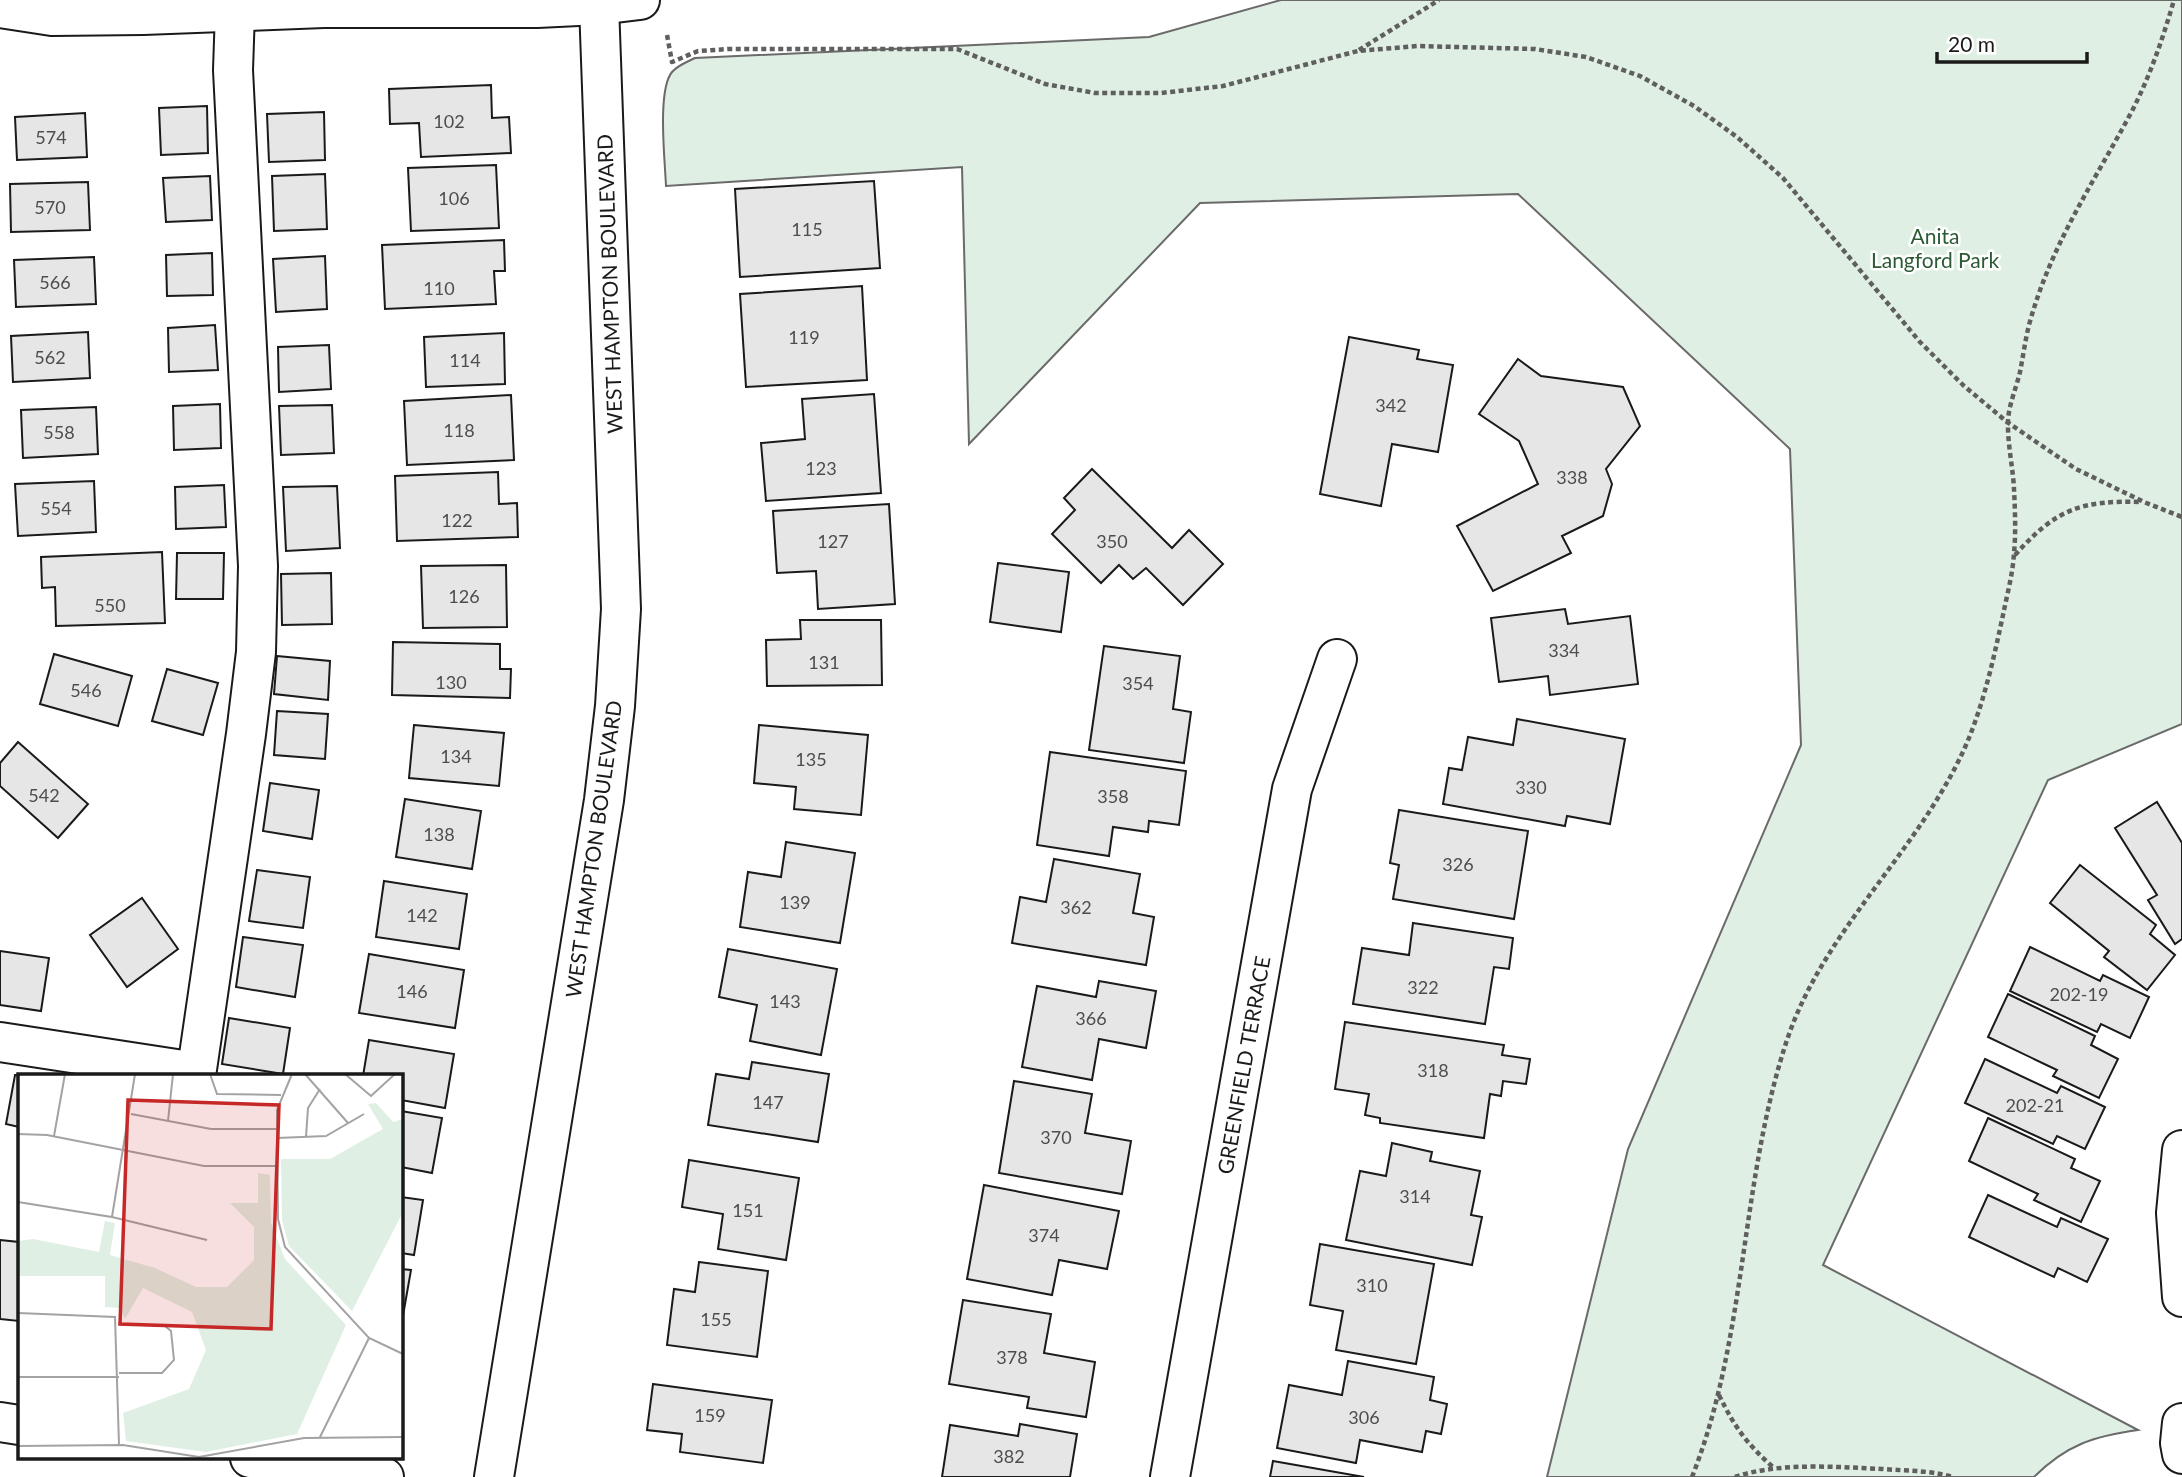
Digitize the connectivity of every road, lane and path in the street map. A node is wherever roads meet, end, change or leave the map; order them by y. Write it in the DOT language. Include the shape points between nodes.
graph roads {
  1 [pos="1439,0"];
  2 [pos="2174,0"];
  3 [pos="324,4"];
  4 [pos="599,5"];
  5 [pos="0,8"];
  6 [pos="235,11"];
  7 [pos="653,12"];
  8 [pos="1358,51"];
  9 [pos="2007,422"];
  10 [pos="2144,502"];
  11 [pos="2182,517"];
  12 [pos="2014,556"];
  13 [pos="1338,659"];
  14 [pos="0,1042"];
  15 [pos="196,1074"];
  16 [pos="2182,1150"];
  17 [pos="2182,1297"];
  18 [pos="1719,1394"];
  19 [pos="0,1422"];
  20 [pos="2182,1423"];
  21 [pos="18,1425"];
  22 [pos="2182,1454"];
  23 [pos="264,1460"];
  24 [pos="1775,1469"];
  25 [pos="384,1477"];
  26 [pos="494,1477"];
  27 [pos="1170,1477"];
  28 [pos="1692,1477"];
  29 [pos="1735,1477"];
  30 [pos="1953,1477"];
  1 -- 8 [label="path"];
  2 -- 9 [label="path" via="2163,40 2133,108 2049,265 2029,326"];
  3 -- 4 [label="street"];
  3 -- 6 [label="street"];
  4 -- 7 [label="street"];
  4 -- 26 [label="street, WEST HAMPTON BOULEVARD" via="621,609 615,706 604,800"];
  5 -- 6 [label="street" via="51,16"];
  6 -- 15 [label="street" via="233,69 258,566 256,652"];
  7 -- 8 [label="path" via="672,62 698,51 729,49 957,49 1045,84 1095,93 1161,93 1223,86"];
  8 -- 9 [label="path" via="1417,46 1535,49 1586,57 1640,76 1694,106 1783,178 1920,342"];
  9 -- 10 [label="path" via="2076,469"];
  9 -- 12 [label="path"];
  10 -- 11 [label="path"];
  10 -- 12 [label="path" via="2085,505 2057,516"];
  12 -- 18 [label="path" via="1989,676 1969,737 1916,832 1840,935 1787,1038 1758,1158 1737,1307"];
  13 -- 27 [label="street, GREENFIELD TERRACE" via="1292,789"];
  14 -- 15 [label="street"];
  16 -- 17 [label="street" via="2176,1213"];
  18 -- 24 [label="path" via="1751,1448"];
  18 -- 28 [label="path"];
  19 -- 21 [label="street"];
  20 -- 22 [label="street"];
  23 -- 25 [label="street"];
  24 -- 29 [label="path"];
  24 -- 30 [label="path" via="1932,1471"];
}
